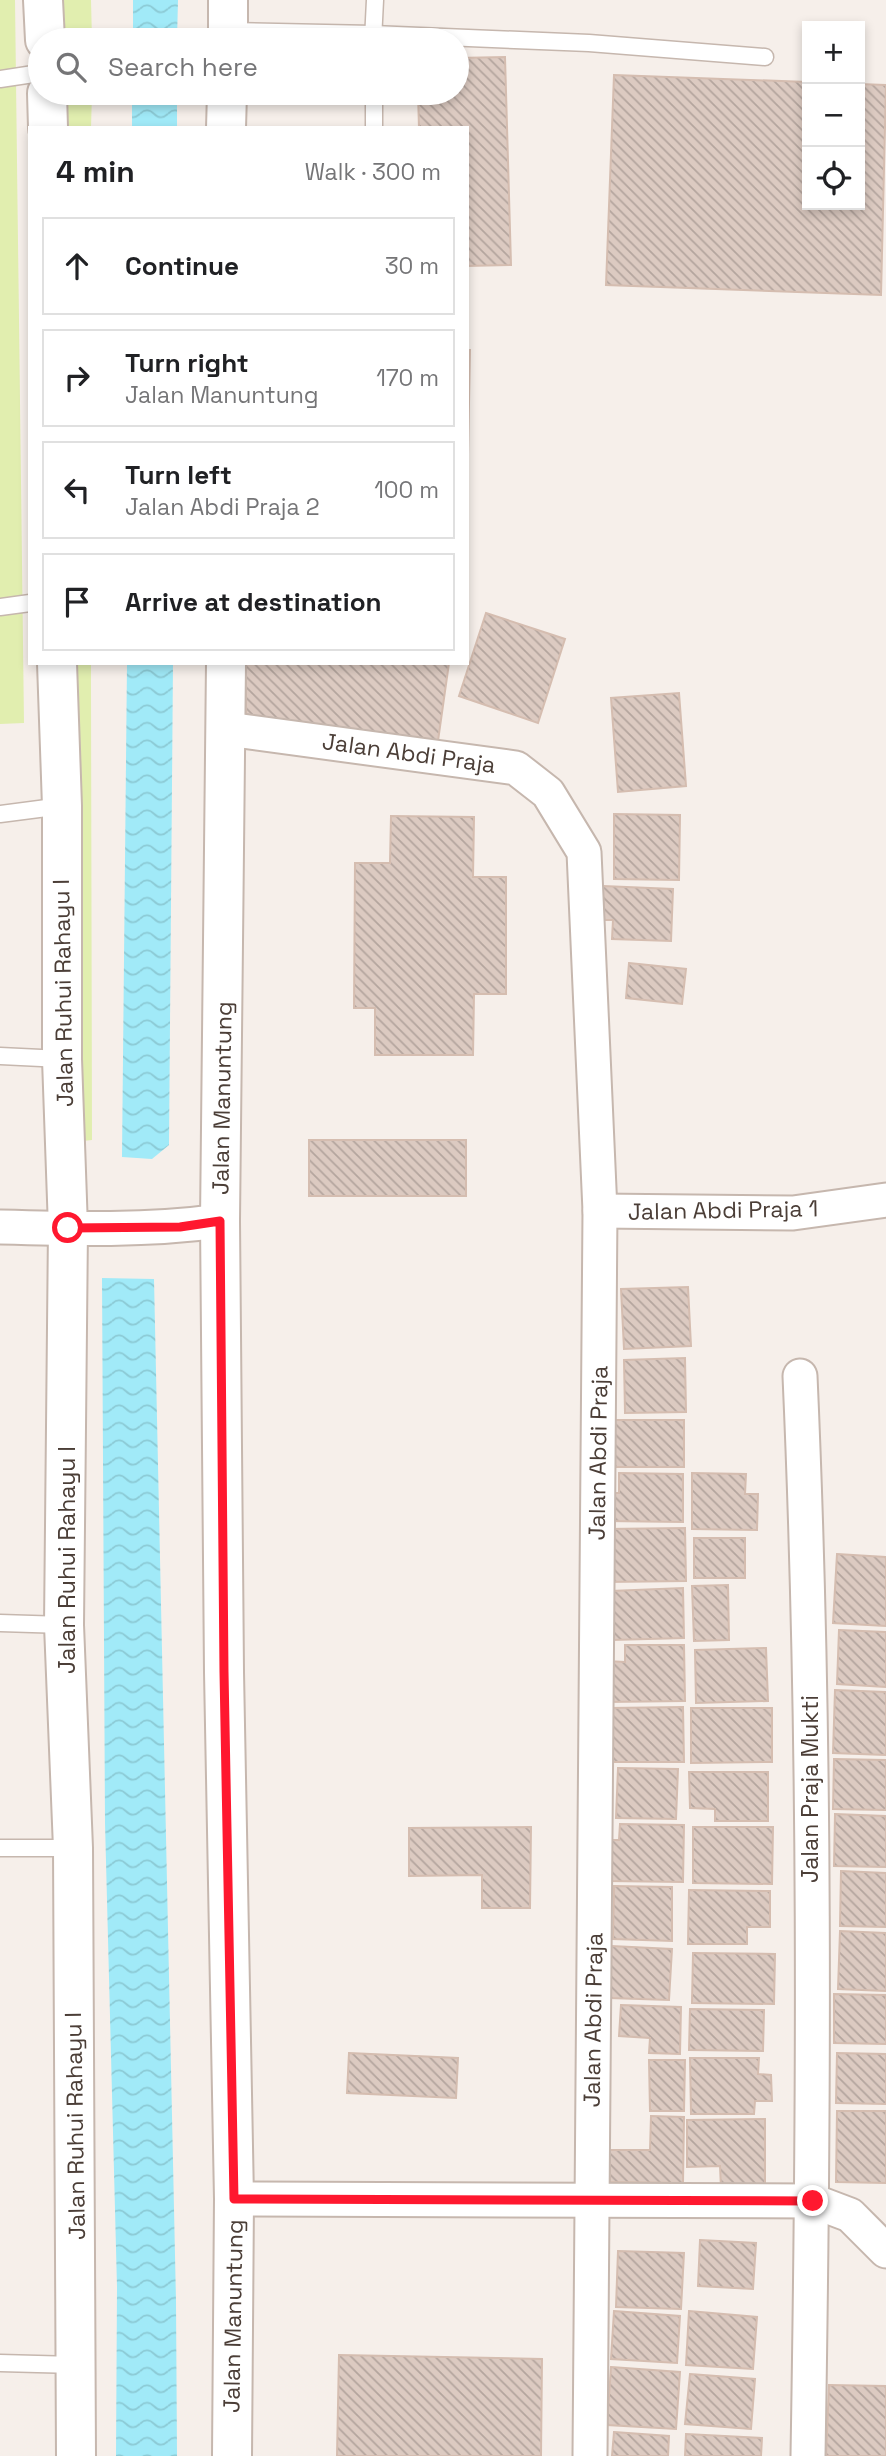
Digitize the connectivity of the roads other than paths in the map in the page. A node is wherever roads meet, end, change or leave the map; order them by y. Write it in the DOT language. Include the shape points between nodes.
graph roads {
  1 [pos="43,0"];
  2 [pos="375,0"];
  3 [pos="228,24"];
  4 [pos="44,28"];
  5 [pos="273,28"];
  6 [pos="373,28"];
  7 [pos="469,40"];
  8 [pos="765,57"];
  9 [pos="28,75"];
  10 [pos="0,79"];
  11 [pos="47,105"];
  12 [pos="227,105"];
  13 [pos="374,105"];
  14 [pos="48,126"];
  15 [pos="226,126"];
  16 [pos="374,126"];
  17 [pos="28,603"];
  18 [pos="0,607"];
  19 [pos="58,665"];
  20 [pos="226,665"];
  21 [pos="227,729"];
  22 [pos="62,806"];
  23 [pos="0,814"];
  24 [pos="0,1056"];
  25 [pos="62,1059"];
  26 [pos="886,1200"];
  27 [pos="600,1211"];
  28 [pos="220,1221"];
  29 [pos="0,1227"];
  30 [pos="86,1229"];
  31 [pos="800,1376"];
  32 [pos="0,1623"];
  33 [pos="64,1625"];
  34 [pos="0,1848"];
  35 [pos="73,1848"];
  36 [pos="234,2199"];
  37 [pos="591,2199"];
  38 [pos="813,2201"];
  39 [pos="886,2251"];
  40 [pos="0,2363"];
  41 [pos="75,2365"];
  42 [pos="76,2456"];
  43 [pos="232,2456"];
  44 [pos="590,2456"];
  45 [pos="808,2456"];
  1 -- 4 [label="street"];
  2 -- 6 [label="lane"];
  3 -- 5 [label="lane"];
  7 -- 8 [label="lane" via="589,43"];
  9 -- 10 [label="lane"];
  11 -- 14 [label="street"];
  12 -- 15 [label="street"];
  13 -- 16 [label="lane"];
  17 -- 18 [label="lane"];
  19 -- 22 [label="street, Jalan Ruhui Rahayu I"];
  20 -- 21 [label="street, Jalan Manuntung"];
  21 -- 27 [label="street, Jalan Abdi Praja" via="516,768 548,793 584,852"];
  21 -- 28 [label="street, Jalan Manuntung"];
  22 -- 23 [label="lane"];
  22 -- 25 [label="street, Jalan Ruhui Rahayu I"];
  24 -- 25 [label="lane"];
  25 -- 30 [label="street, Jalan Ruhui Rahayu I"];
  26 -- 27 [label="street, Jalan Abdi Praja 1" via="793,1213"];
  27 -- 37 [label="street, Jalan Abdi Praja"];
  28 -- 30 [label="street" via="180,1227"];
  28 -- 36 [label="street, Jalan Manuntung"];
  29 -- 30 [label="street"];
  30 -- 33 [label="street, Jalan Ruhui Rahayu I"];
  31 -- 38 [label="street, Jalan Praja Mukti" via="809,1572"];
  32 -- 33 [label="lane"];
  33 -- 35 [label="street, Jalan Ruhui Rahayu I"];
  34 -- 35 [label="lane"];
  35 -- 41 [label="street, Jalan Ruhui Rahayu I"];
  36 -- 37 [label="street"];
  36 -- 43 [label="street, Jalan Manuntung"];
  37 -- 38 [label="street"];
  37 -- 44 [label="street, Jalan Abdi Praja"];
  38 -- 39 [label="street" via="850,2215"];
  38 -- 45 [label="street, Jalan Praja Mukti"];
  40 -- 41 [label="lane"];
  41 -- 42 [label="street, Jalan Ruhui Rahayu I"];
}
